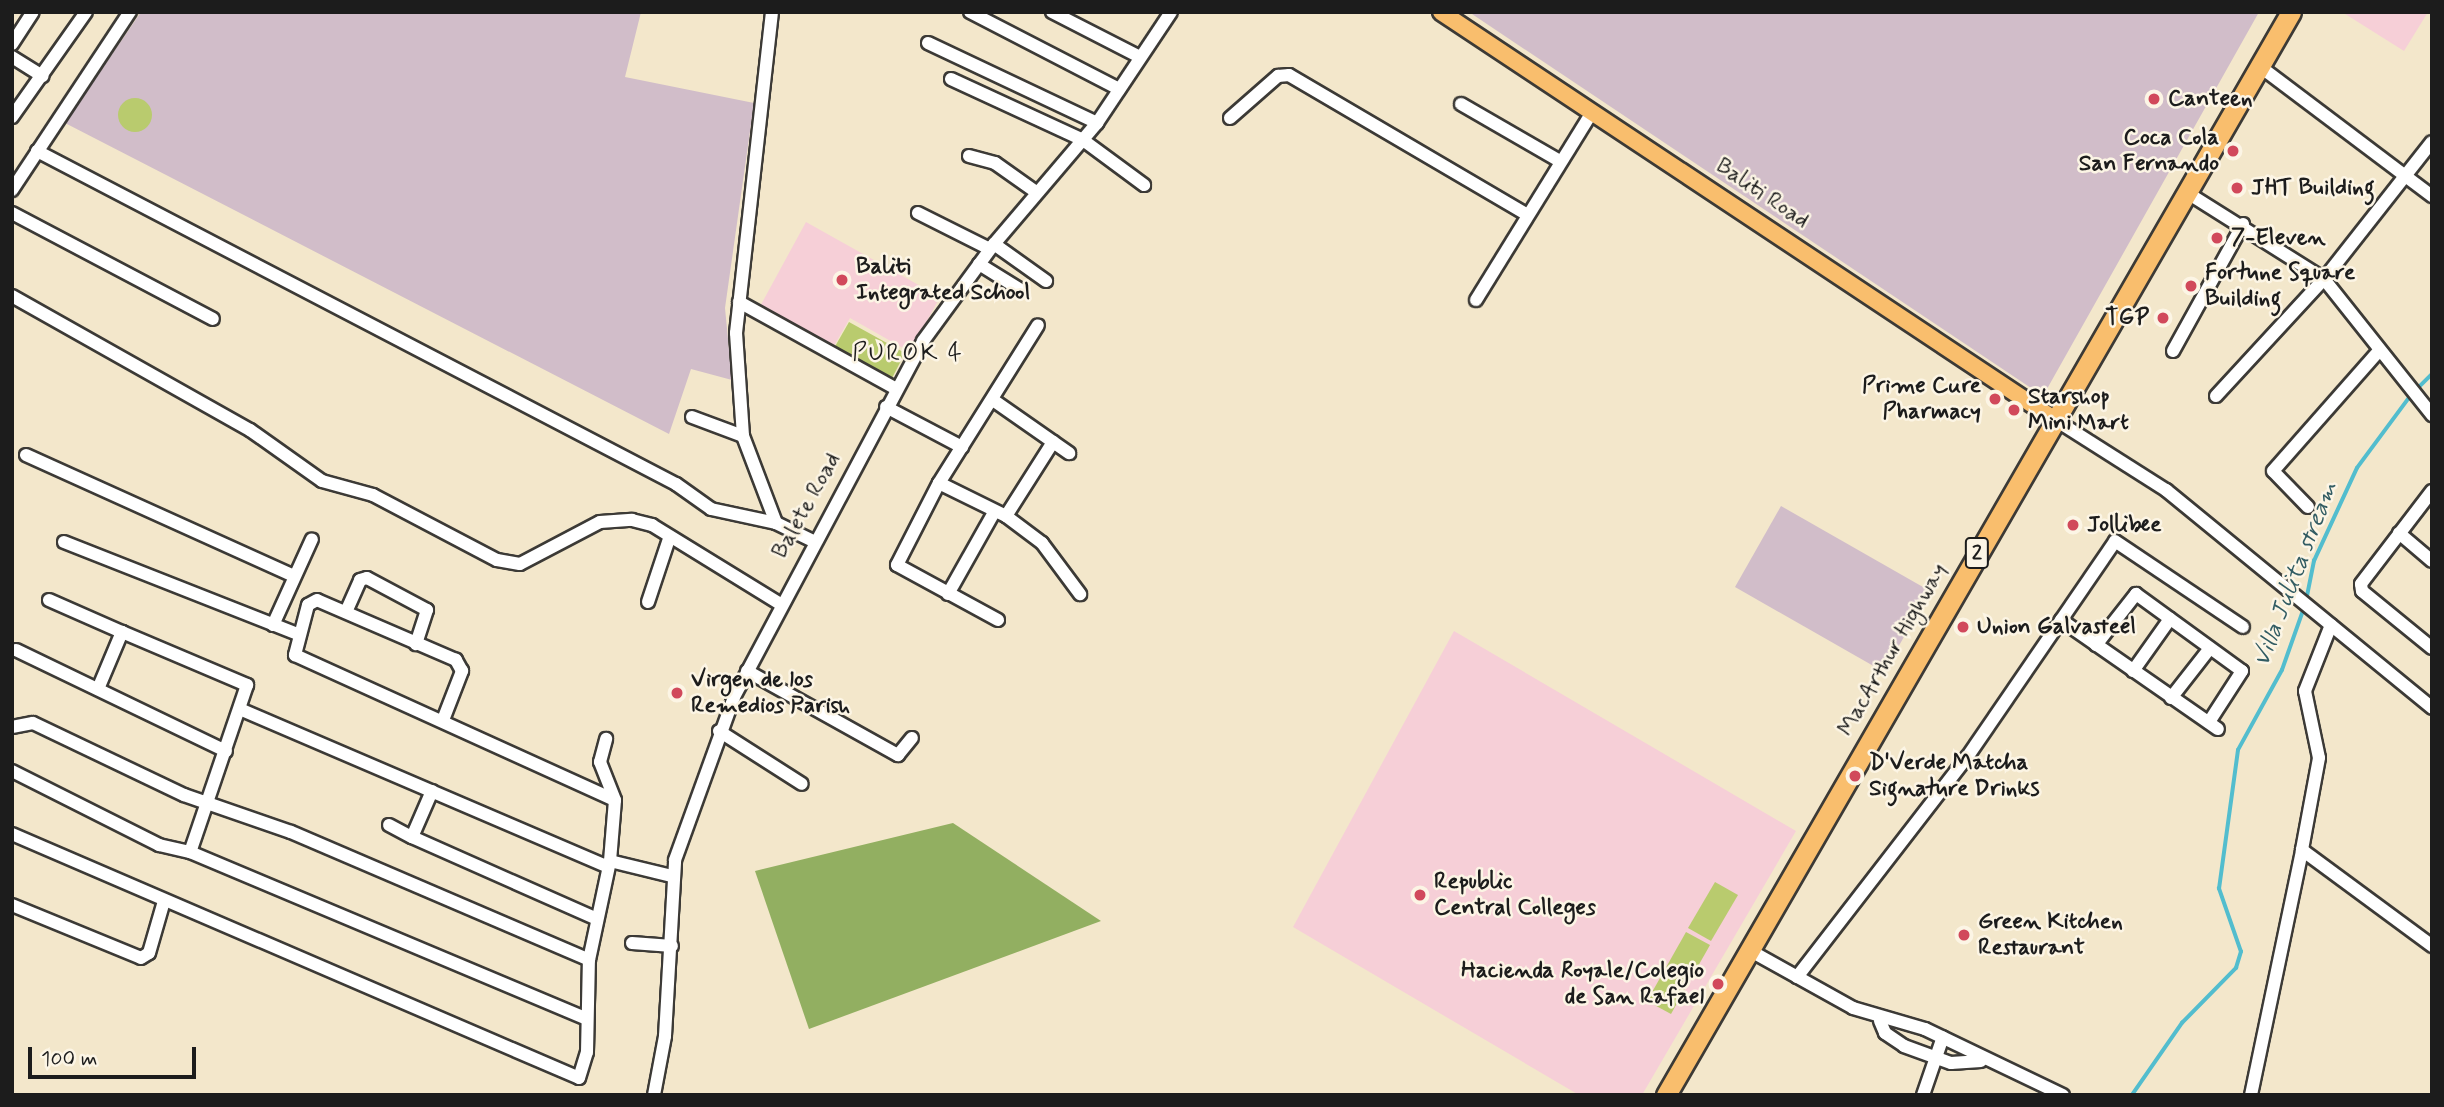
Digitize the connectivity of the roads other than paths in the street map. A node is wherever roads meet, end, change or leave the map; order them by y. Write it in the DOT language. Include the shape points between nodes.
graph roads {
  1 [pos="33,12"];
  2 [pos="86,12"];
  3 [pos="130,12"];
  4 [pos="772,12"];
  5 [pos="970,12"];
  6 [pos="1052,12"];
  7 [pos="1171,12"];
  8 [pos="1441,12"];
  9 [pos="2291,12"];
  10 [pos="928,43"];
  11 [pos="12,44"];
  12 [pos="12,57"];
  13 [pos="1140,57"];
  14 [pos="2258,65"];
  15 [pos="42,76"];
  16 [pos="951,79"];
  17 [pos="1119,89"];
  18 [pos="1461,104"];
  19 [pos="1591,114"];
  20 [pos="12,117"];
  21 [pos="1230,118"];
  22 [pos="1097,122"];
  23 [pos="1083,140"];
  24 [pos="2432,142"];
  25 [pos="37,151"];
  26 [pos="969,156"];
  27 [pos="1558,160"];
  28 [pos="2409,174"];
  29 [pos="1144,185"];
  30 [pos="12,190"];
  31 [pos="1036,192"];
  32 [pos="2186,192"];
  33 [pos="2432,197"];
  34 [pos="12,212"];
  35 [pos="918,213"];
  36 [pos="1526,214"];
  37 [pos="2243,225"];
  38 [pos="992,246"];
  39 [pos="979,264"];
  40 [pos="2324,279"];
  41 [pos="1046,281"];
  42 [pos="1021,290"];
  43 [pos="12,296"];
  44 [pos="1476,300"];
  45 [pos="739,302"];
  46 [pos="213,319"];
  47 [pos="1038,325"];
  48 [pos="2174,351"];
  49 [pos="2378,352"];
  50 [pos="895,388"];
  51 [pos="2216,396"];
  52 [pos="993,400"];
  53 [pos="886,407"];
  54 [pos="2427,411"];
  55 [pos="692,417"];
  56 [pos="2054,419"];
  57 [pos="743,436"];
  58 [pos="1053,442"];
  59 [pos="962,447"];
  60 [pos="1069,453"];
  61 [pos="26,456"];
  62 [pos="939,483"];
  63 [pos="2432,491"];
  64 [pos="2308,507"];
  65 [pos="993,514"];
  66 [pos="1006,516"];
  67 [pos="776,523"];
  68 [pos="2399,533"];
  69 [pos="312,539"];
  70 [pos="669,539"];
  71 [pos="813,541"];
  72 [pos="64,542"];
  73 [pos="2432,561"];
  74 [pos="294,576"];
  75 [pos="948,594"];
  76 [pos="1080,594"];
  77 [pos="49,600"];
  78 [pos="648,602"];
  79 [pos="779,603"];
  80 [pos="346,612"];
  81 [pos="2170,619"];
  82 [pos="999,620"];
  83 [pos="2061,620"];
  84 [pos="273,625"];
  85 [pos="2331,625"];
  86 [pos="2243,627"];
  87 [pos="122,632"];
  88 [pos="298,634"];
  89 [pos="416,644"];
  90 [pos="2096,645"];
  91 [pos="2210,648"];
  92 [pos="2432,648"];
  93 [pos="16,650"];
  94 [pos="747,671"];
  95 [pos="2133,671"];
  96 [pos="98,689"];
  97 [pos="2171,698"];
  98 [pos="2432,708"];
  99 [pos="242,710"];
  100 [pos="443,720"];
  101 [pos="12,727"];
  102 [pos="719,731"];
  103 [pos="912,737"];
  104 [pos="606,739"];
  105 [pos="226,751"];
  106 [pos="12,771"];
  107 [pos="802,784"];
  108 [pos="432,791"];
  109 [pos="205,798"];
  110 [pos="615,800"];
  111 [pos="388,825"];
  112 [pos="12,834"];
  113 [pos="412,837"];
  114 [pos="2302,850"];
  115 [pos="190,852"];
  116 [pos="609,864"];
  117 [pos="672,876"];
  118 [pos="164,901"];
  119 [pos="12,905"];
  120 [pos="595,918"];
  121 [pos="632,943"];
  122 [pos="672,946"];
  123 [pos="2432,946"];
  124 [pos="1749,950"];
  125 [pos="589,960"];
  126 [pos="1797,977"];
  127 [pos="584,1018"];
  128 [pos="1880,1021"];
  129 [pos="1943,1037"];
  130 [pos="1935,1057"];
  131 [pos="1981,1061"];
  132 [pos="654,1095"];
  133 [pos="1666,1095"];
  134 [pos="1923,1095"];
  135 [pos="2063,1095"];
  136 [pos="2251,1095"];
  1 -- 11 [label="street"];
  2 -- 15 [label="street"];
  3 -- 25 [label="street"];
  4 -- 45 [label="street"];
  5 -- 17 [label="street"];
  6 -- 13 [label="street"];
  7 -- 13 [label="street, Balete Road"];
  8 -- 19 [label="main road, Baliti Road"];
  9 -- 14 [label="highway, MacArthur Highway / 2"];
  10 -- 22 [label="street"];
  12 -- 15 [label="street"];
  13 -- 17 [label="street, Balete Road"];
  14 -- 28 [label="street"];
  14 -- 32 [label="highway, MacArthur Highway / 2"];
  15 -- 20 [label="street"];
  16 -- 23 [label="street"];
  17 -- 22 [label="street, Balete Road"];
  18 -- 27 [label="street"];
  19 -- 27 [label="street"];
  19 -- 56 [label="main road, Baliti Road"];
  21 -- 36 [label="street" via="1278,76 1289,75"];
  22 -- 23 [label="street, Balete Road"];
  23 -- 29 [label="street"];
  23 -- 31 [label="street, Balete Road"];
  24 -- 28 [label="street"];
  25 -- 30 [label="street"];
  25 -- 67 [label="street" via="676,484 711,509"];
  26 -- 31 [label="street" via="995,163"];
  27 -- 36 [label="street"];
  28 -- 33 [label="street"];
  28 -- 40 [label="street"];
  31 -- 38 [label="street, Balete Road"];
  32 -- 37 [label="street"];
  32 -- 56 [label="highway, MacArthur Highway / 2"];
  34 -- 46 [label="street"];
  35 -- 38 [label="street"];
  36 -- 44 [label="street"];
  37 -- 40 [label="street"];
  37 -- 48 [label="street"];
  38 -- 39 [label="street, Balete Road"];
  38 -- 41 [label="street"];
  39 -- 42 [label="street"];
  39 -- 50 [label="street, Balete Road"];
  40 -- 49 [label="street"];
  40 -- 51 [label="street"];
  43 -- 70 [label="street" via="250,430 322,481 373,495 508,564 600,522 632,520"];
  45 -- 50 [label="street"];
  45 -- 57 [label="street"];
  47 -- 52 [label="street"];
  49 -- 54 [label="street"];
  49 -- 64 [label="street" via="2273,471"];
  50 -- 53 [label="street, Balete Road"];
  52 -- 58 [label="street"];
  52 -- 59 [label="street"];
  53 -- 59 [label="street"];
  53 -- 71 [label="street, Balete Road"];
  55 -- 57 [label="street"];
  56 -- 85 [label="street" via="2166,490"];
  56 -- 124 [label="highway, MacArthur Highway / 2"];
  57 -- 67 [label="street"];
  58 -- 60 [label="street"];
  58 -- 66 [label="street"];
  59 -- 62 [label="street"];
  61 -- 74 [label="street"];
  62 -- 65 [label="street"];
  62 -- 75 [label="street" via="897,568"];
  63 -- 68 [label="street"];
  65 -- 66 [label="street"];
  65 -- 75 [label="street"];
  66 -- 76 [label="street" via="1042,543"];
  67 -- 71 [label="street"];
  68 -- 73 [label="street"];
  68 -- 92 [label="street" via="2364,577 2362,591"];
  69 -- 74 [label="street"];
  70 -- 78 [label="street"];
  70 -- 79 [label="street"];
  71 -- 79 [label="street, Balete Road"];
  72 -- 84 [label="street"];
  74 -- 84 [label="street"];
  75 -- 82 [label="street"];
  77 -- 87 [label="street"];
  79 -- 94 [label="street, Balete Road"];
  80 -- 88 [label="street" via="312,600"];
  80 -- 89 [label="street"];
  80 -- 89 [label="street" via="360,580 367,578 427,610"];
  81 -- 90 [label="street" via="2131,594"];
  81 -- 91 [label="street"];
  81 -- 95 [label="street"];
  83 -- 86 [label="street" via="2111,545 2119,540"];
  83 -- 90 [label="street"];
  83 -- 126 [label="street" via="1968,756"];
  84 -- 88 [label="street"];
  85 -- 98 [label="street"];
  85 -- 114 [label="street" via="2305,691 2319,758"];
  87 -- 96 [label="street"];
  87 -- 99 [label="street" via="247,685"];
  88 -- 100 [label="street" via="295,655"];
  89 -- 100 [label="street" via="460,665"];
  90 -- 95 [label="street"];
  91 -- 97 [label="street"];
  91 -- 97 [label="street" via="2243,673 2213,726"];
  93 -- 96 [label="street"];
  94 -- 102 [label="street, Balete Road"];
  94 -- 103 [label="street" via="898,755"];
  95 -- 97 [label="street"];
  96 -- 105 [label="street"];
  99 -- 105 [label="street"];
  99 -- 108 [label="street"];
  100 -- 110 [label="street"];
  101 -- 109 [label="street" via="33,723 184,795"];
  102 -- 107 [label="street"];
  102 -- 117 [label="street, Balete Road" via="682,829"];
  104 -- 110 [label="street" via="600,762"];
  105 -- 109 [label="street"];
  106 -- 115 [label="street" via="159,845"];
  108 -- 113 [label="street"];
  108 -- 116 [label="street"];
  109 -- 115 [label="street"];
  109 -- 125 [label="street"];
  110 -- 116 [label="street"];
  111 -- 113 [label="street"];
  112 -- 118 [label="street"];
  113 -- 120 [label="street"];
  114 -- 123 [label="street"];
  114 -- 136 [label="street"];
  115 -- 127 [label="street"];
  116 -- 117 [label="street"];
  116 -- 120 [label="street"];
  117 -- 122 [label="street, Balete Road"];
  118 -- 119 [label="street" via="149,953 141,958"];
  118 -- 127 [label="street" via="579,1078 587,1052"];
  120 -- 125 [label="street"];
  121 -- 122 [label="street"];
  122 -- 132 [label="street, Balete Road"];
  124 -- 126 [label="street"];
  124 -- 133 [label="highway, MacArthur Highway / 2"];
  125 -- 127 [label="street"];
  126 -- 128 [label="street"];
  128 -- 129 [label="street" via="1900,1019"];
  128 -- 130 [label="street" via="1892,1041"];
  129 -- 130 [label="street"];
  129 -- 131 [label="street"];
  130 -- 131 [label="street"];
  130 -- 134 [label="street"];
  131 -- 135 [label="street"];
}
